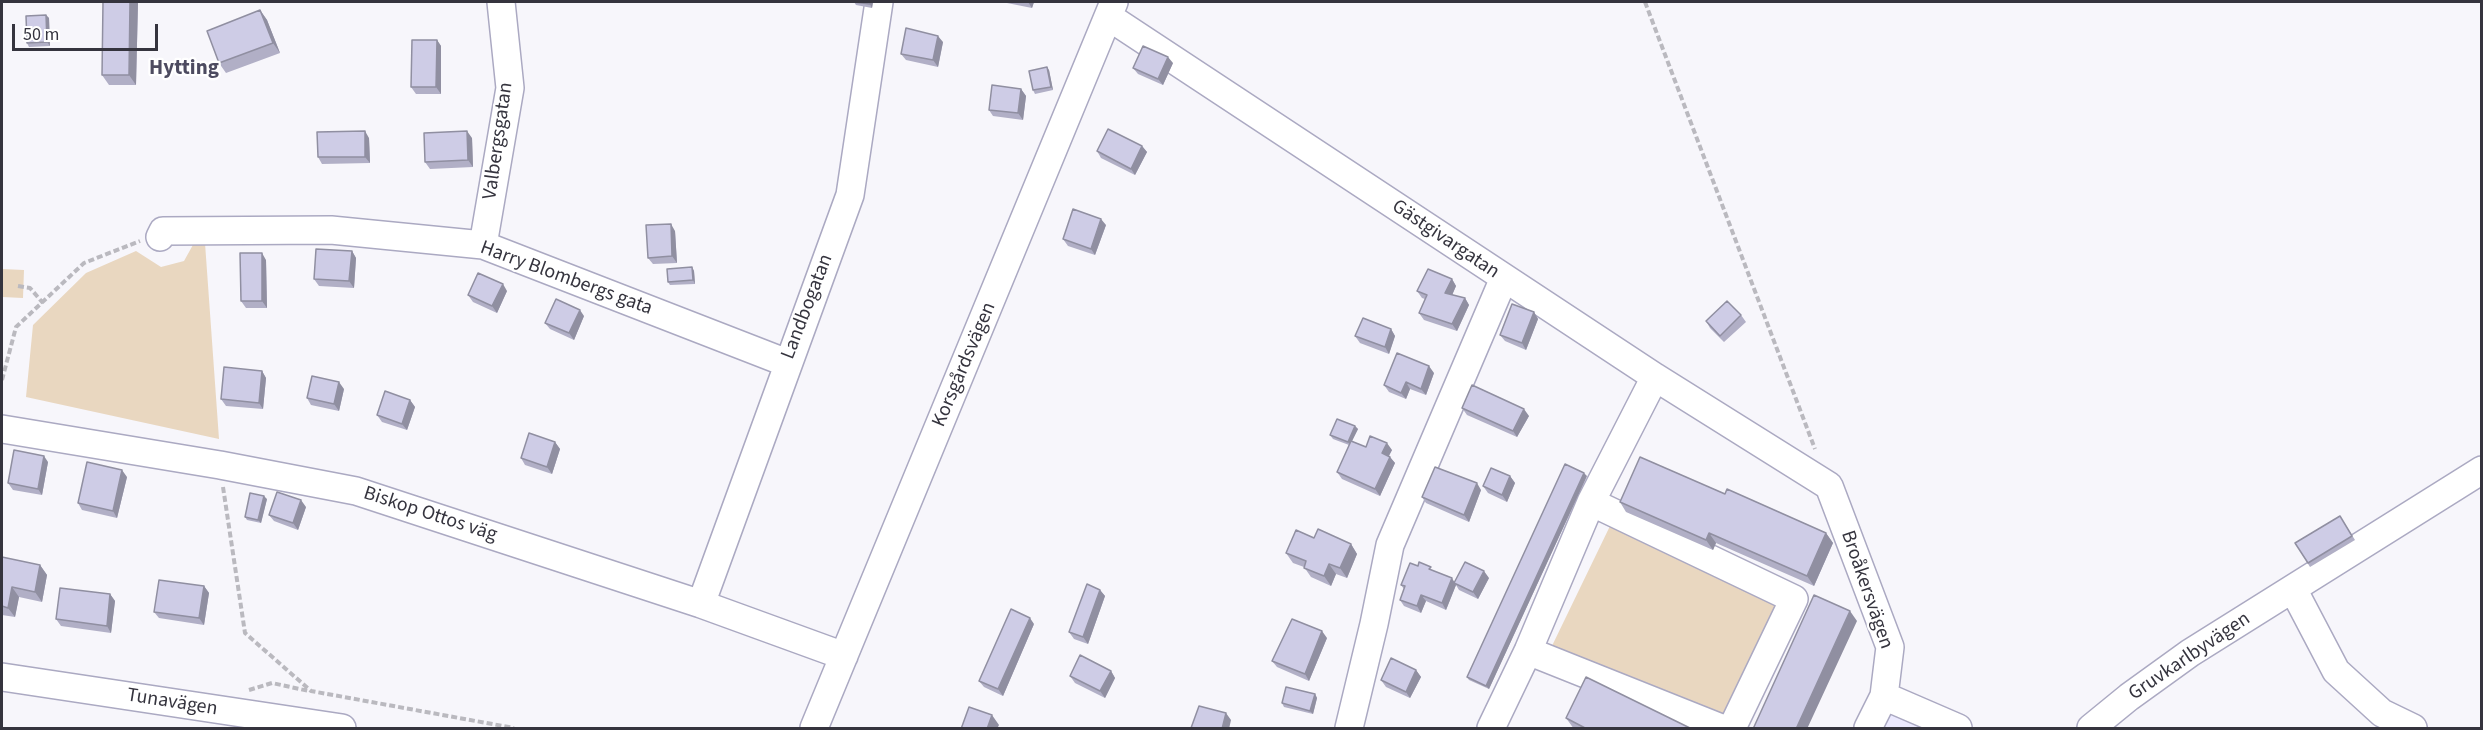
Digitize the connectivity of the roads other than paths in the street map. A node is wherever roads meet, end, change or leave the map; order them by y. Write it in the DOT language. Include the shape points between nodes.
graph roads {
  1 [pos="501,2"];
  2 [pos="879,2"];
  3 [pos="1111,9"];
  4 [pos="162,234"];
  5 [pos="483,245"];
  6 [pos="1504,278"];
  7 [pos="787,363"];
  8 [pos="1655,377"];
  9 [pos="2,429"];
  10 [pos="2481,470"];
  11 [pos="1591,502"];
  12 [pos="2293,590"];
  13 [pos="701,604"];
  14 [pos="1528,651"];
  15 [pos="844,656"];
  16 [pos="2,677"];
  17 [pos="1884,696"];
  18 [pos="342,729"];
  19 [pos="814,729"];
  20 [pos="1349,729"];
  21 [pos="1491,729"];
  22 [pos="1721,729"];
  23 [pos="1732,729"];
  24 [pos="1868,729"];
  25 [pos="1958,729"];
  26 [pos="2091,729"];
  27 [pos="2413,729"];
  1 -- 5 [label="street, Valbergsgatan" via="510,88"];
  2 -- 7 [label="street, Landbogatan" via="850,195"];
  3 -- 6 [label="street, Gästgivargatan"];
  3 -- 15 [label="street, Korsgårdsvägen"];
  4 -- 5 [label="street, Harry Blombergs gata" via="331,230"];
  5 -- 7 [label="street, Harry Blombergs gata"];
  6 -- 8 [label="street"];
  6 -- 20 [label="street, Gästgivargatan" via="1390,545"];
  7 -- 13 [label="street, Landbogatan"];
  8 -- 11 [label="street"];
  8 -- 17 [label="street, Broåkersvägen" via="1829,486 1890,647"];
  9 -- 13 [label="street, Biskop Ottos väg" via="356,491"];
  10 -- 12 [label="street, Gruvkarlbyvägen"];
  11 -- 14 [label="street"];
  11 -- 23 [label="street" via="1794,599"];
  12 -- 26 [label="street, Gruvkarlbyvägen" via="2190,653"];
  12 -- 27 [label="street" via="2336,671 2382,713"];
  13 -- 15 [label="street, Biskop Ottos väg"];
  14 -- 21 [label="street"];
  14 -- 22 [label="street"];
  15 -- 19 [label="street, Korsgårdsvägen"];
  16 -- 18 [label="street, Tunavägen"];
  17 -- 24 [label="street, Broåkersvägen"];
  17 -- 25 [label="street"];
}
